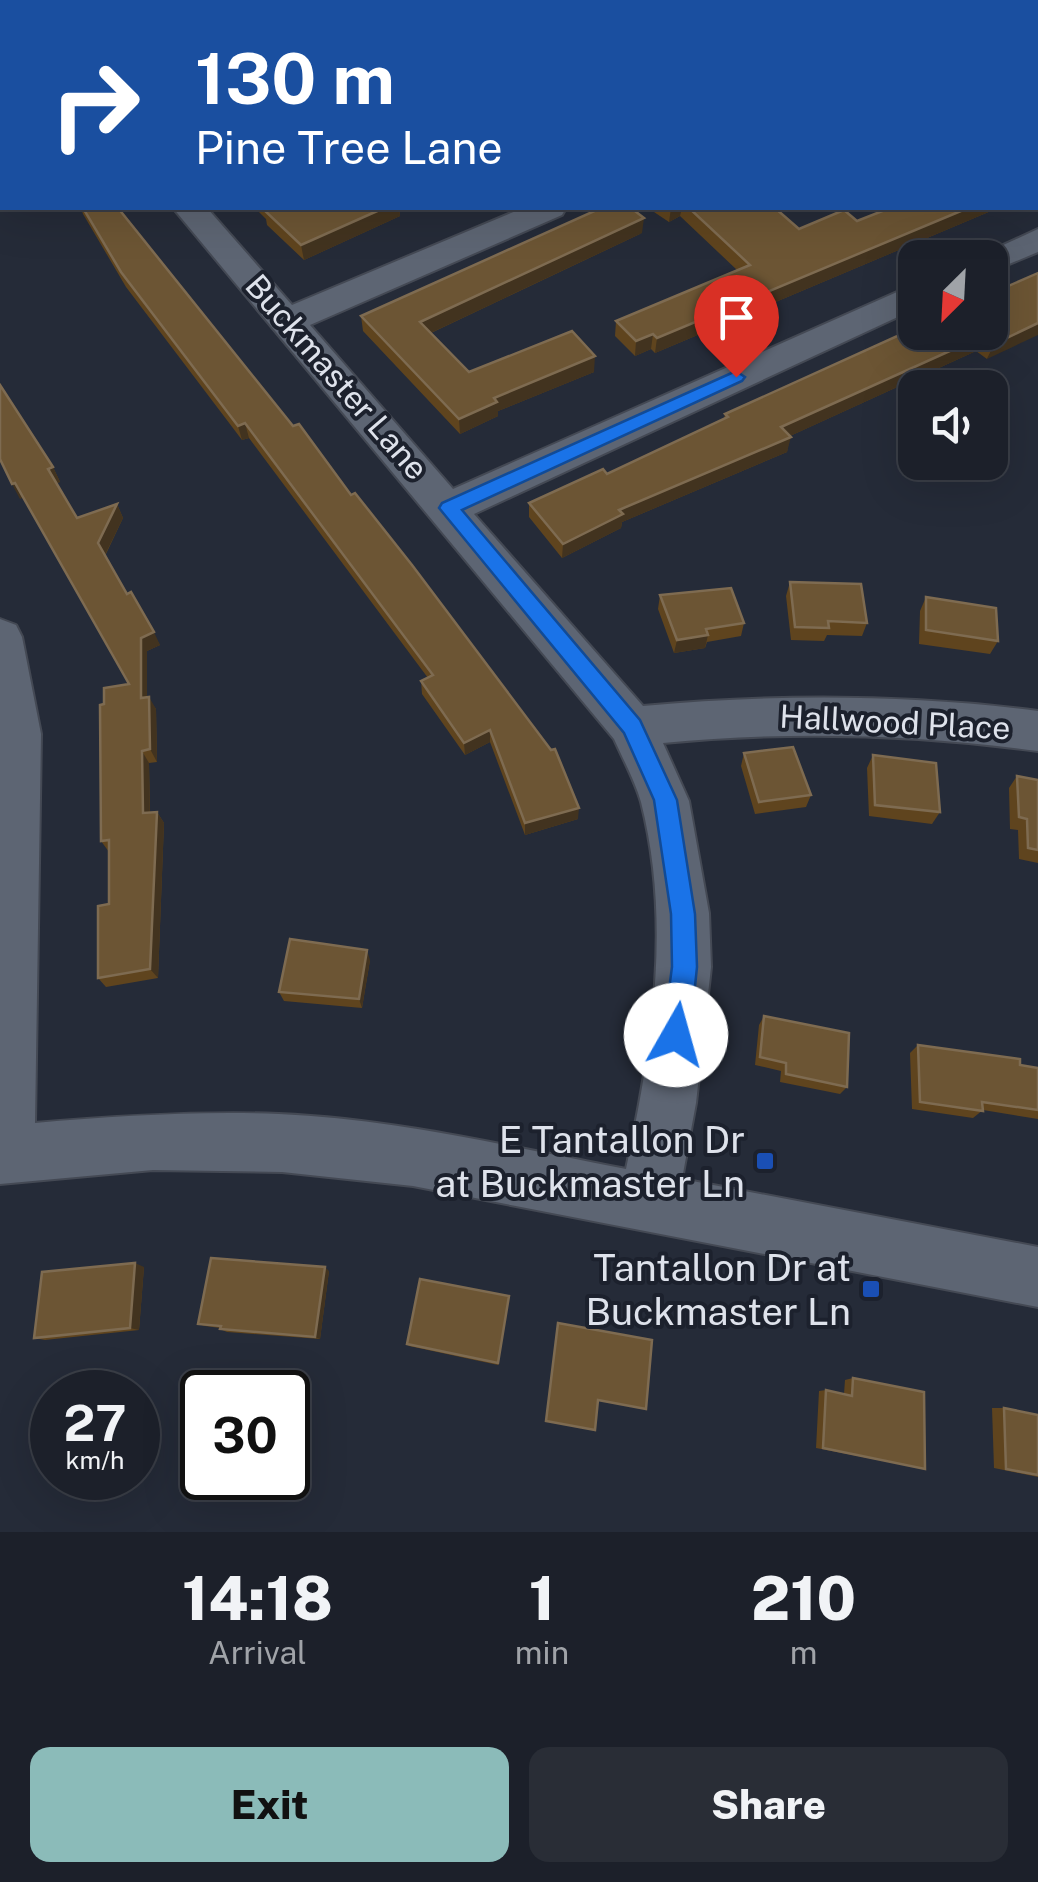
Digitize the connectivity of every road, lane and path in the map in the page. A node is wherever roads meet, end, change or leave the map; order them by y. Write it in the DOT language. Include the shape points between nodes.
graph roads {
  1 [pos="192,210"];
  2 [pos="545,210"];
  3 [pos="1038,239"];
  4 [pos="1008,253"];
  5 [pos="898,303"];
  6 [pos="289,320"];
  7 [pos="449,508"];
  8 [pos="0,638"];
  9 [pos="632,727"];
  10 [pos="1038,731"];
  11 [pos="3,1154"];
  12 [pos="648,1202"];
  13 [pos="1038,1277"];
  1 -- 6 [label="street, Buckmaster Lane"];
  2 -- 6 [label="street"];
  3 -- 4 [label="street"];
  5 -- 7 [label="street"];
  6 -- 7 [label="street, Buckmaster Lane"];
  7 -- 9 [label="street, Buckmaster Lane"];
  8 -- 11 [label="street" via="18,734"];
  9 -- 10 [label="street, Hallwood Place" via="830,713"];
  9 -- 12 [label="street, Buckmaster Lane" via="665,800 685,967"];
  11 -- 12 [label="street" via="153,1140 282,1143 412,1156"];
  12 -- 13 [label="street"];
}
